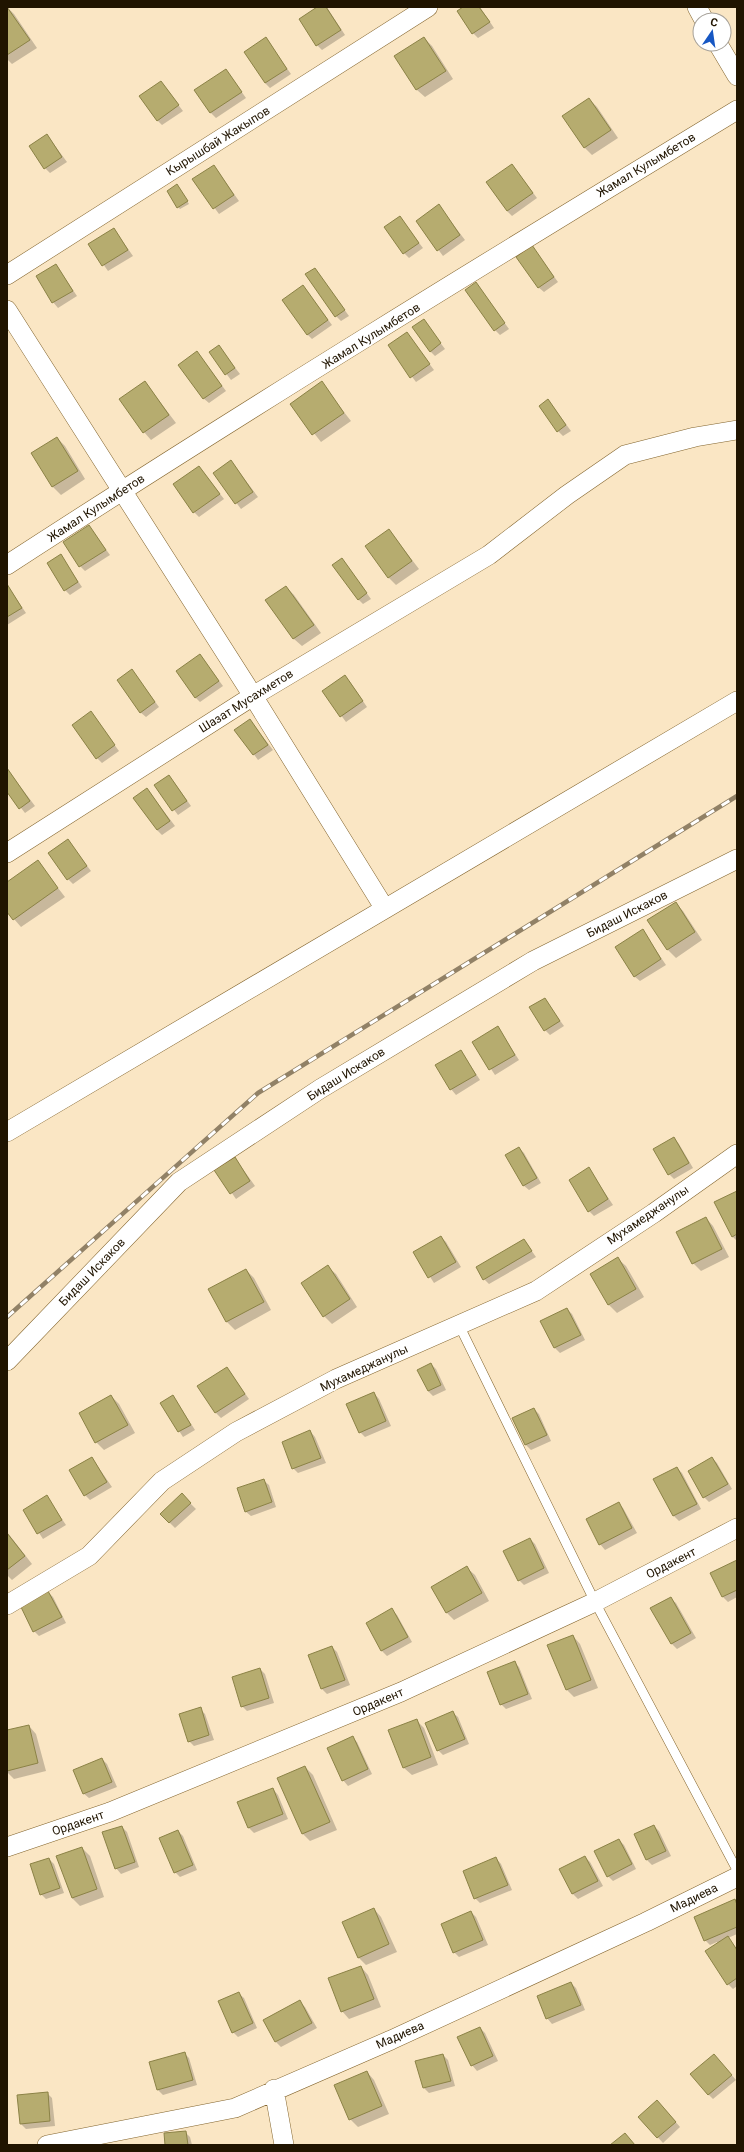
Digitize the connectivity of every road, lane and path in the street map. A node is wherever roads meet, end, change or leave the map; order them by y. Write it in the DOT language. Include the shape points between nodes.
graph roads {
  1 [pos="428,7"];
  2 [pos="723,52"];
  3 [pos="737,76"];
  4 [pos="737,110"];
  5 [pos="7,275"];
  6 [pos="7,310"];
  7 [pos="737,430"];
  8 [pos="122,490"];
  9 [pos="7,566"];
  10 [pos="253,696"];
  11 [pos="737,701"];
  12 [pos="7,853"];
  13 [pos="737,859"];
  14 [pos="385,909"];
  15 [pos="7,1132"];
  16 [pos="737,1154"];
  17 [pos="459,1325"];
  18 [pos="7,1361"];
  19 [pos="737,1528"];
  20 [pos="595,1602"];
  21 [pos="7,1605"];
  22 [pos="7,1847"];
  23 [pos="737,1870"];
  24 [pos="737,1877"];
  25 [pos="274,2089"];
  26 [pos="47,2145"];
  27 [pos="284,2145"];
  1 -- 5 [label="street, Кырышбай Жакыпов"];
  2 -- 3 [label="street"];
  4 -- 8 [label="street, Жамал Кулымбетов"];
  6 -- 8 [label="street"];
  7 -- 10 [label="street, Шазат Мусахметов" via="695,437 624,455 489,555"];
  8 -- 9 [label="street, Жамал Кулымбетов"];
  8 -- 10 [label="street"];
  10 -- 12 [label="street, Шазат Мусахметов"];
  10 -- 14 [label="street"];
  11 -- 14 [label="street"];
  13 -- 18 [label="street, Бидаш Искаков" via="533,961 320,1089 179,1182"];
  14 -- 15 [label="street"];
  16 -- 17 [label="street, Мухамеджанулы" via="654,1213 536,1291"];
  17 -- 20 [label="lane"];
  17 -- 21 [label="street, Мухамеджанулы" via="336,1379 236,1432 162,1481 89,1556"];
  19 -- 20 [label="street, Ордакент"];
  20 -- 22 [label="street, Ордакент" via="401,1692 110,1812"];
  20 -- 23 [label="lane"];
  24 -- 25 [label="street, Мадиева" via="398,2037"];
  25 -- 26 [label="street, Мадиева" via="234,2108"];
  25 -- 27 [label="street"];
}
